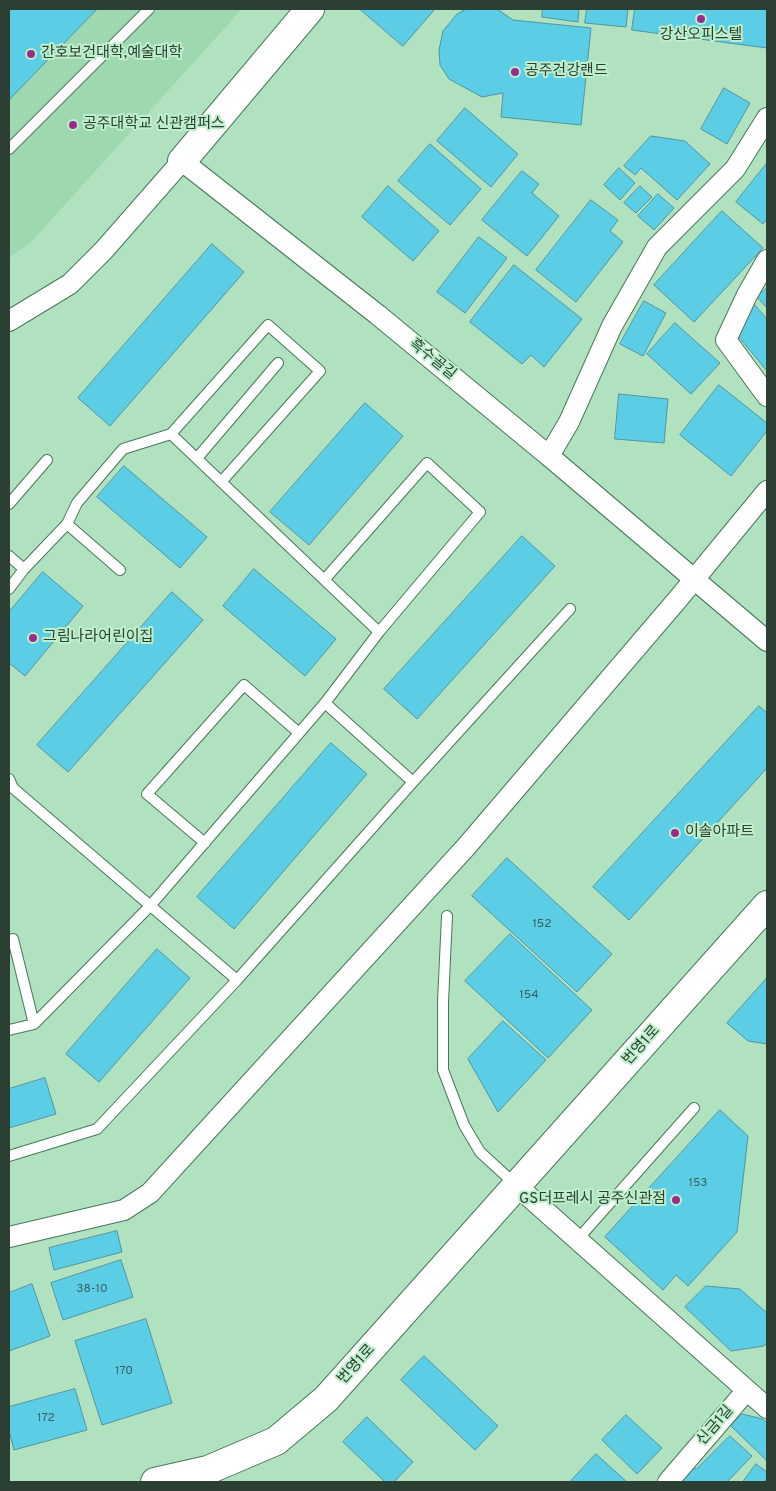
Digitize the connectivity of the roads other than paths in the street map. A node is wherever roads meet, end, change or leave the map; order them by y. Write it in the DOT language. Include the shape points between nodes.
graph roads {
  1 [pos="149,9"];
  2 [pos="310,9"];
  3 [pos="767,118"];
  4 [pos="9,149"];
  5 [pos="182,161"];
  6 [pos="767,260"];
  7 [pos="9,321"];
  8 [pos="278,363"];
  9 [pos="767,396"];
  10 [pos="172,434"];
  11 [pos="549,456"];
  12 [pos="198,457"];
  13 [pos="47,460"];
  14 [pos="222,481"];
  15 [pos="767,491"];
  16 [pos="9,504"];
  17 [pos="67,524"];
  18 [pos="9,556"];
  19 [pos="24,570"];
  20 [pos="120,570"];
  21 [pos="325,580"];
  22 [pos="694,580"];
  23 [pos="9,589"];
  24 [pos="570,609"];
  25 [pos="379,632"];
  26 [pos="767,641"];
  27 [pos="326,703"];
  28 [pos="299,733"];
  29 [pos="413,782"];
  30 [pos="10,785"];
  31 [pos="205,843"];
  32 [pos="767,905"];
  33 [pos="150,906"];
  34 [pos="447,916"];
  35 [pos="9,940"];
  36 [pos="237,980"];
  37 [pos="34,1024"];
  38 [pos="9,1030"];
  39 [pos="694,1108"];
  40 [pos="9,1156"];
  41 [pos="517,1186"];
  42 [pos="9,1237"];
  43 [pos="578,1239"];
  44 [pos="747,1390"];
  45 [pos="767,1408"];
  46 [pos="155,1482"];
  47 [pos="668,1482"];
  1 -- 4 [label="lane"];
  2 -- 5 [label="main road"];
  3 -- 11 [label="street" via="735,169 657,247 612,326 569,422"];
  5 -- 7 [label="street" via="70,284"];
  5 -- 11 [label="street, 흑수골길" via="378,315"];
  6 -- 9 [label="street" via="726,340"];
  8 -- 12 [label="lane"];
  10 -- 12 [label="lane"];
  10 -- 14 [label="lane" via="268,325 320,371"];
  10 -- 17 [label="lane" via="123,450 77,504"];
  11 -- 22 [label="street, 흑수골길"];
  12 -- 14 [label="lane"];
  13 -- 16 [label="lane"];
  14 -- 21 [label="lane"];
  15 -- 22 [label="street"];
  17 -- 19 [label="lane"];
  17 -- 20 [label="lane"];
  18 -- 19 [label="lane"];
  19 -- 23 [label="lane"];
  21 -- 25 [label="lane"];
  21 -- 25 [label="lane" via="427,463 480,512"];
  22 -- 26 [label="street, 흑수골길"];
  22 -- 42 [label="street" via="466,847 150,1193 124,1210"];
  24 -- 29 [label="lane"];
  25 -- 27 [label="lane"];
  27 -- 28 [label="lane"];
  27 -- 29 [label="lane"];
  28 -- 31 [label="lane"];
  28 -- 31 [label="lane" via="244,685 147,794"];
  29 -- 36 [label="lane"];
  30 -- 33 [label="lane"];
  31 -- 33 [label="lane"];
  32 -- 41 [label="main road, 번영1로"];
  33 -- 36 [label="lane"];
  33 -- 37 [label="lane"];
  34 -- 41 [label="lane" via="442,1070 464,1125 480,1152"];
  35 -- 37 [label="lane" via="13,939"];
  36 -- 40 [label="lane" via="96,1129"];
  37 -- 38 [label="lane"];
  39 -- 43 [label="lane"];
  41 -- 43 [label="street"];
  41 -- 46 [label="main road, 번영1로" via="326,1399 276,1441 208,1470"];
  43 -- 44 [label="street"];
  44 -- 45 [label="street"];
  44 -- 47 [label="street, 신금1길"];
}
